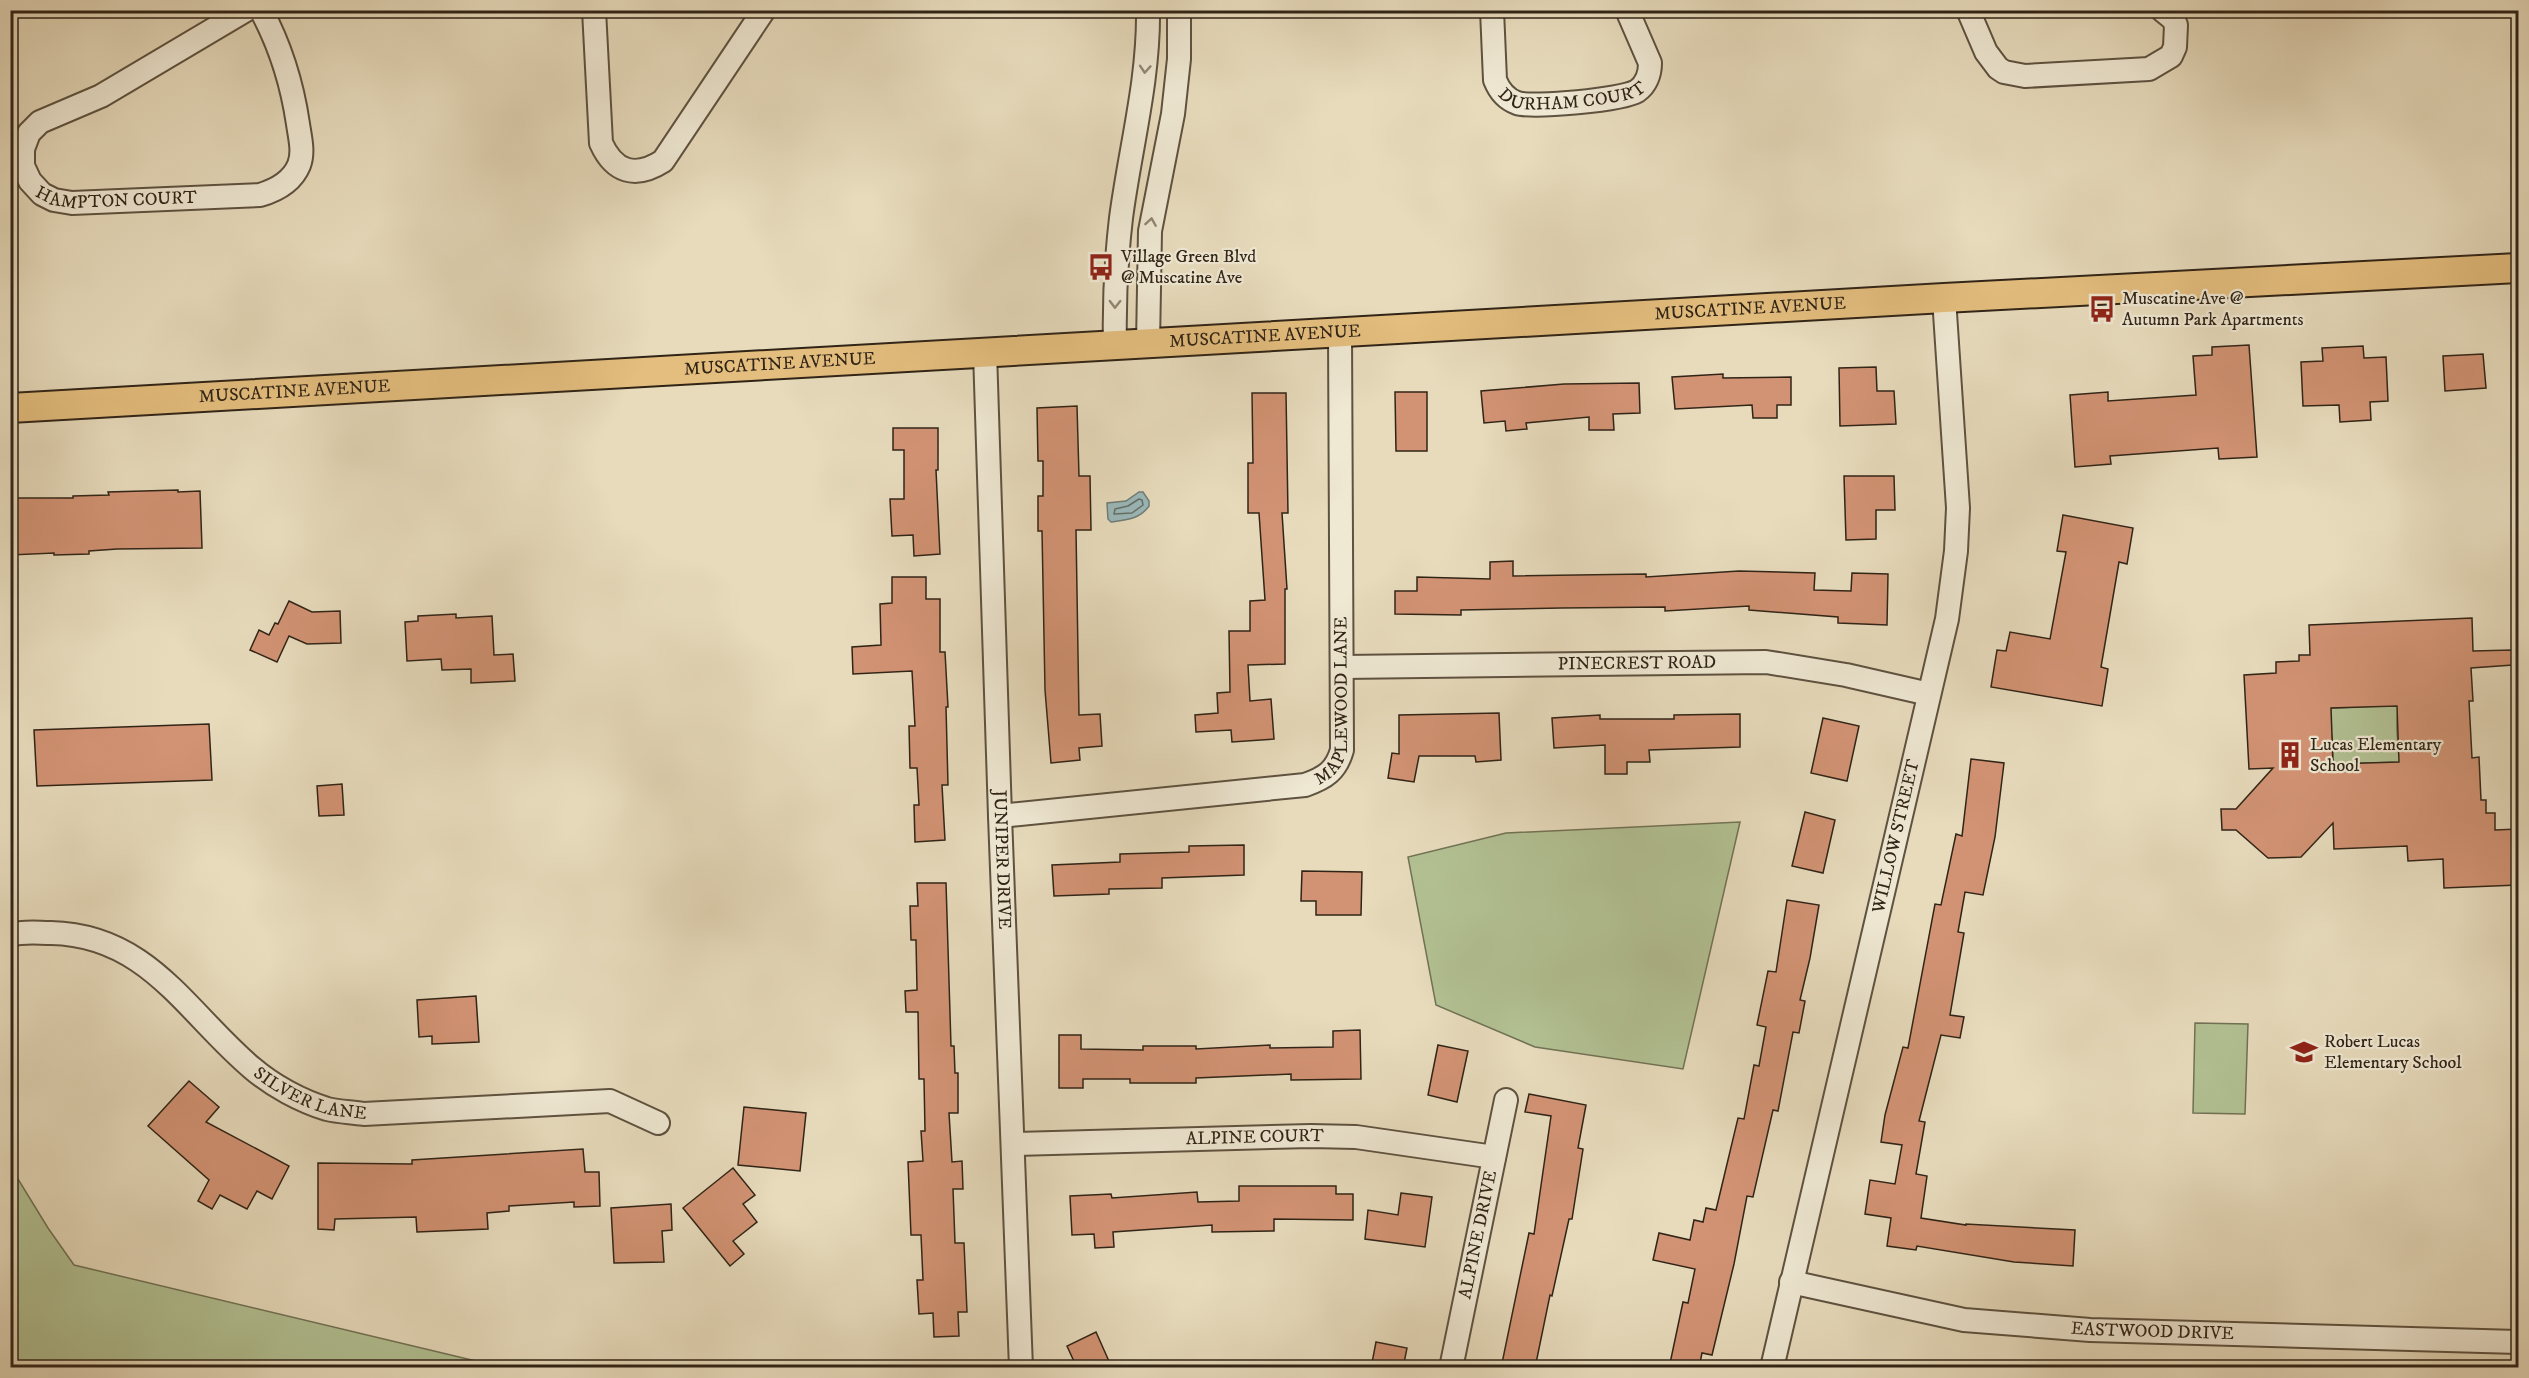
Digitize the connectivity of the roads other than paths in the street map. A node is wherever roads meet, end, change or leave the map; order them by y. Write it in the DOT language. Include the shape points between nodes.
graph roads {
  1 [pos="246,10"];
  2 [pos="261,10"];
  3 [pos="594,10"];
  4 [pos="764,10"];
  5 [pos="1148,10"];
  6 [pos="1179,10"];
  7 [pos="1492,10"];
  8 [pos="1627,10"];
  9 [pos="1968,10"];
  10 [pos="2162,10"];
  11 [pos="2518,268"];
  12 [pos="1944,298"];
  13 [pos="1340,333"];
  14 [pos="1148,344"];
  15 [pos="1115,346"];
  16 [pos="985,352"];
  17 [pos="10,408"];
  18 [pos="1343,667"];
  19 [pos="1929,694"];
  20 [pos="1000,816"];
  21 [pos="10,935"];
  22 [pos="1506,1100"];
  23 [pos="658,1123"];
  24 [pos="1013,1144"];
  25 [pos="1494,1157"];
  26 [pos="1791,1282"];
  27 [pos="2518,1342"];
  28 [pos="1021,1368"];
  29 [pos="1450,1368"];
  30 [pos="1772,1368"];
  1 -- 2 [label="street, HAMPTON COURT" via="100,96 40,122 29,133 23,149 23,166 30,181 42,194 72,203 260,195 290,180 299,165 302,148 294,95 276,37"];
  3 -- 4 [label="street" via="601,143 616,165 638,172 663,161"];
  5 -- 15 [label="street, one-way" via="1143,91 1121,218"];
  14 -- 6 [label="street, one-way" via="1150,231 1173,114"];
  7 -- 8 [label="street, DURHAM COURT" via="1498,88 1517,103 1537,104 1617,97 1643,85 1650,63"];
  9 -- 10 [label="street" via="1986,52 1998,68 2025,76 2149,69 2170,56 2175,47 2176,25"];
  11 -- 12 [label="main road, MUSCATINE AVENUE"];
  12 -- 13 [label="main road, MUSCATINE AVENUE"];
  12 -- 19 [label="street, WILLOW STREET" via="1958,508 1947,619"];
  13 -- 14 [label="main road, MUSCATINE AVENUE"];
  13 -- 18 [label="street, MAPLEWOOD LANE"];
  14 -- 15 [label="main road, MUSCATINE AVENUE"];
  15 -- 16 [label="main road, MUSCATINE AVENUE"];
  16 -- 17 [label="main road, MUSCATINE AVENUE"];
  16 -- 20 [label="street, JUNIPER DRIVE"];
  18 -- 19 [label="street, PINECREST ROAD" via="1766,662"];
  18 -- 20 [label="street, MAPLEWOOD LANE" via="1342,750 1330,774 1319,780 1288,787"];
  19 -- 26 [label="street, WILLOW STREET"];
  20 -- 24 [label="street, JUNIPER DRIVE"];
  21 -- 23 [label="street, SILVER LANE" via="75,933 115,946 152,970 252,1069 288,1093 328,1109 363,1114 610,1101"];
  22 -- 25 [label="street, ALPINE DRIVE"];
  24 -- 25 [label="street, ALPINE COURT" via="1356,1137"];
  24 -- 28 [label="street, JUNIPER DRIVE"];
  25 -- 29 [label="street, ALPINE DRIVE"];
  26 -- 27 [label="street, EASTWOOD DRIVE" via="1964,1320 2090,1330"];
  26 -- 30 [label="street, WILLOW STREET"];
}
